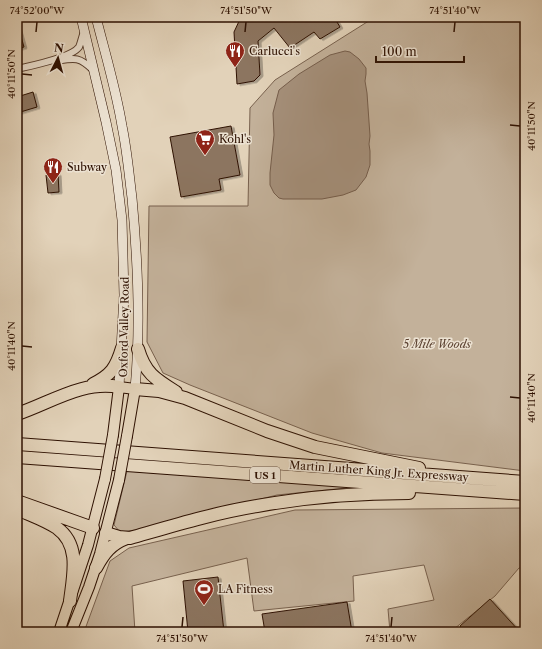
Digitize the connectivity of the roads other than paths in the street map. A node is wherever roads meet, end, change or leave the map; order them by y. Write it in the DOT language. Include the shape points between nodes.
graph roads {
  1 [pos="81,17"];
  2 [pos="96,17"];
  3 [pos="84,31"];
  4 [pos="46,62"];
  5 [pos="17,69"];
  6 [pos="95,72"];
  7 [pos="122,348"];
  8 [pos="138,349"];
  9 [pos="119,387"];
  10 [pos="87,388"];
  11 [pos="135,389"];
  12 [pos="185,398"];
  13 [pos="17,414"];
  14 [pos="17,444"];
  15 [pos="17,457"];
  16 [pos="480,479"];
  17 [pos="525,482"];
  18 [pos="519,494"];
  19 [pos="17,501"];
  20 [pos="17,509"];
  21 [pos="93,528"];
  22 [pos="106,533"];
  23 [pos="130,538"];
  24 [pos="96,568"];
  25 [pos="70,601"];
  26 [pos="59,632"];
  27 [pos="71,632"];
  1 -- 3 [label="main road, Oxford Valley Road"];
  2 -- 8 [label="main road, Oxford Valley Road" via="113,80 126,149 137,263"];
  3 -- 4 [label="street" via="79,46 73,52"];
  3 -- 6 [label="main road, Oxford Valley Road"];
  4 -- 5 [label="street"];
  4 -- 6 [label="street" via="78,59"];
  6 -- 7 [label="main road, Oxford Valley Road" via="116,170 122,220"];
  7 -- 9 [label="main road, Oxford Valley Road"];
  7 -- 10 [label="highway" via="111,373"];
  8 -- 11 [label="main road, Oxford Valley Road"];
  8 -- 12 [label="highway" via="142,362 153,377"];
  9 -- 10 [label="highway" via="100,385"];
  9 -- 11 [label="main road"];
  9 -- 21 [label="main road, Oxford Valley Road, bridge" via="105,479"];
  10 -- 13 [label="highway"];
  11 -- 12 [label="highway" via="159,391"];
  11 -- 22 [label="main road, Oxford Valley Road, bridge" via="119,480"];
  12 -- 16 [label="highway" via="315,447"];
  14 -- 16 [label="highway, Martin Luther King Jr. Expressway / US 1"];
  15 -- 18 [label="highway, Martin Luther King Jr. Expressway / US 1"];
  16 -- 17 [label="highway, Martin Luther King Jr. Expressway / US 1"];
  18 -- 23 [label="highway" via="384,493 300,499 227,512"];
  19 -- 21 [label="highway"];
  20 -- 25 [label="highway" via="56,528 70,544 74,562"];
  21 -- 22 [label="main road"];
  21 -- 25 [label="main road, Oxford Valley Road"];
  22 -- 23 [label="highway"];
  22 -- 24 [label="main road, Oxford Valley Road"];
  23 -- 24 [label="highway" via="112,545"];
  24 -- 27 [label="main road, Oxford Valley Road"];
  25 -- 26 [label="main road, Oxford Valley Road"];
}
